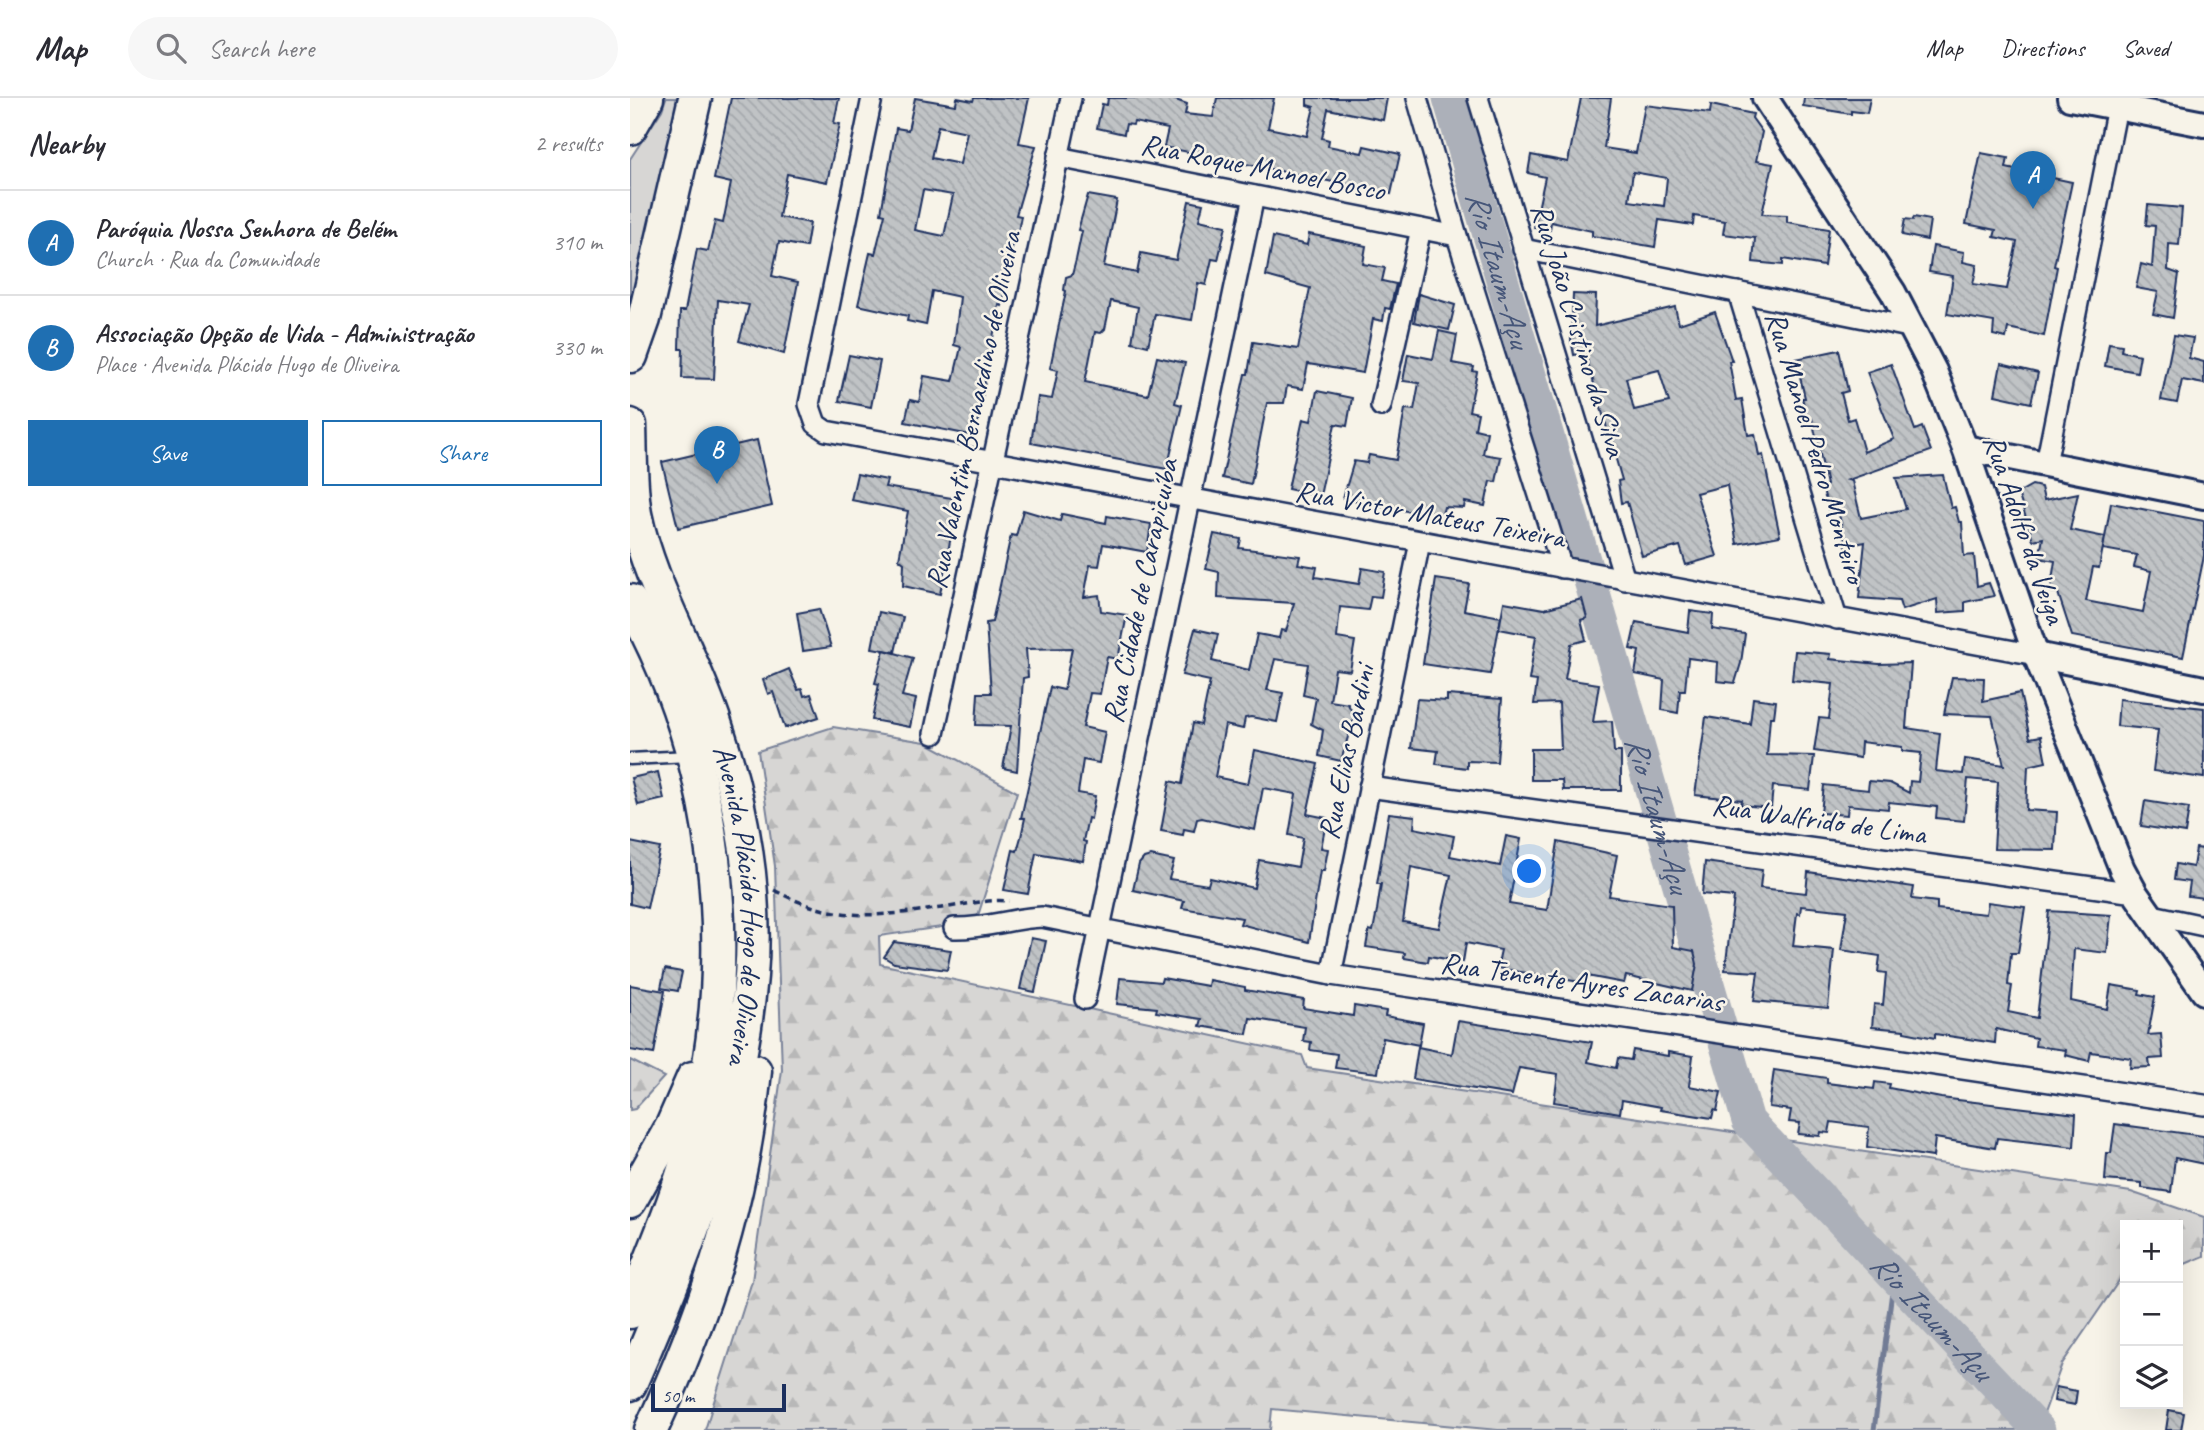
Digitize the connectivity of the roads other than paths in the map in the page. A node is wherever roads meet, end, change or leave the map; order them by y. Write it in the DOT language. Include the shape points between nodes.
graph roads {
  1 [pos="647,98"];
  2 [pos="695,98"];
  3 [pos="872,98"];
  4 [pos="1071,98"];
  5 [pos="1418,98"];
  6 [pos="1478,98"];
  7 [pos="1765,98"];
  8 [pos="2070,98"];
  9 [pos="2116,107"];
  10 [pos="2204,124"];
  11 [pos="630,128"];
  12 [pos="1058,157"];
  13 [pos="1254,196"];
  14 [pos="1421,229"];
  15 [pos="1457,236"];
  16 [pos="1523,249"];
  17 [pos="1738,292"];
  18 [pos="1914,328"];
  19 [pos="630,355"];
  20 [pos="630,371"];
  21 [pos="1381,406"];
  22 [pos="630,425"];
  23 [pos="1965,448"];
  24 [pos="992,464"];
  25 [pos="2046,464"];
  26 [pos="2204,496"];
  27 [pos="1190,500"];
  28 [pos="1420,542"];
  29 [pos="1569,570"];
  30 [pos="1625,580"];
  31 [pos="630,601"];
  32 [pos="1837,619"];
  33 [pos="2036,655"];
  34 [pos="2203,684"];
  35 [pos="934,734"];
  36 [pos="694,756"];
  37 [pos="630,759"];
  38 [pos="1369,787"];
  39 [pos="2135,893"];
  40 [pos="2152,915"];
  41 [pos="2204,926"];
  42 [pos="954,928"];
  43 [pos="1100,929"];
  44 [pos="752,974"];
  45 [pos="1331,975"];
  46 [pos="2204,992"];
  47 [pos="1085,999"];
  48 [pos="716,1029"];
  49 [pos="2204,1105"];
  50 [pos="630,1200"];
  51 [pos="630,1312"];
  52 [pos="630,1384"];
  53 [pos="651,1430"];
  1 -- 11 [label="main road"];
  2 -- 19 [label="main road" via="644,319"];
  3 -- 24 [label="street, Rua Victor Mateus Teixeira" via="809,404 816,424 842,436"];
  4 -- 12 [label="street, Rua Valentim Bernardino de Oliveira"];
  5 -- 15 [label="street"];
  6 -- 16 [label="street, Rua João Cristino da Silva"];
  7 -- 18 [label="street, Rua Adolfo da Veiga"];
  8 -- 9 [label="street"];
  9 -- 10 [label="street"];
  9 -- 25 [label="street"];
  12 -- 13 [label="street, Rua Roque Manoel Bosco"];
  12 -- 24 [label="street, Rua Valentim Bernardino de Oliveira"];
  13 -- 14 [label="street, Rua Roque Manoel Bosco"];
  13 -- 27 [label="street, Rua Cidade de Carapicuíba"];
  14 -- 15 [label="street, Rua Roque Manoel Bosco"];
  14 -- 21 [label="street"];
  15 -- 29 [label="street"];
  16 -- 17 [label="street"];
  16 -- 30 [label="street, Rua João Cristino da Silva"];
  17 -- 18 [label="street"];
  17 -- 32 [label="street, Rua Manoel Pedro Monteiro"];
  18 -- 23 [label="street, Rua Adolfo da Veiga"];
  19 -- 20 [label="main road"];
  22 -- 44 [label="main road, Avenida Plácido Hugo de Oliveira" via="635,515 650,564 717,727 739,816 748,876"];
  23 -- 25 [label="street"];
  23 -- 33 [label="street, Rua Adolfo da Veiga"];
  24 -- 27 [label="street, Rua Victor Mateus Teixeira"];
  24 -- 35 [label="street, Rua Valentim Bernardino de Oliveira"];
  25 -- 26 [label="street"];
  27 -- 28 [label="street, Rua Victor Mateus Teixeira"];
  27 -- 43 [label="street, Rua Cidade de Carapicuíba"];
  28 -- 29 [label="street, Rua Victor Mateus Teixeira"];
  28 -- 38 [label="street, Rua Elias Bardini"];
  29 -- 30 [label="street, Rua Victor Mateus Teixeira"];
  30 -- 32 [label="street, Rua Victor Mateus Teixeira"];
  31 -- 36 [label="main road, Avenida Plácido Hugo de Oliveira" via="667,678"];
  32 -- 33 [label="street, Rua Victor Mateus Teixeira"];
  33 -- 34 [label="street"];
  33 -- 39 [label="street, Rua Adolfo da Veiga"];
  36 -- 37 [label="lane"];
  36 -- 48 [label="main road, Avenida Plácido Hugo de Oliveira" via="715,891 719,944"];
  38 -- 39 [label="street, Rua Walfrido de Lima"];
  38 -- 45 [label="street, Rua Elias Bardini"];
  39 -- 40 [label="street, Rua Adolfo da Veiga"];
  40 -- 41 [label="street"];
  40 -- 46 [label="street, Rua Adolfo da Veiga"];
  42 -- 43 [label="street, Rua Tenente Ayres Zacarias" via="1042,917"];
  43 -- 45 [label="street, Rua Tenente Ayres Zacarias"];
  43 -- 47 [label="street, Rua Cidade de Carapicuíba"];
  44 -- 52 [label="main road, Avenida Plácido Hugo de Oliveira" via="744,1041 722,1134 682,1254"];
  44 -- 53 [label="main road" via="756,1061 737,1198 709,1293"];
  45 -- 49 [label="street, Rua Tenente Ayres Zacarias"];
  48 -- 50 [label="main road" via="672,1126"];
  48 -- 51 [label="main road, Avenida Plácido Hugo de Oliveira" via="686,1162"];
}
